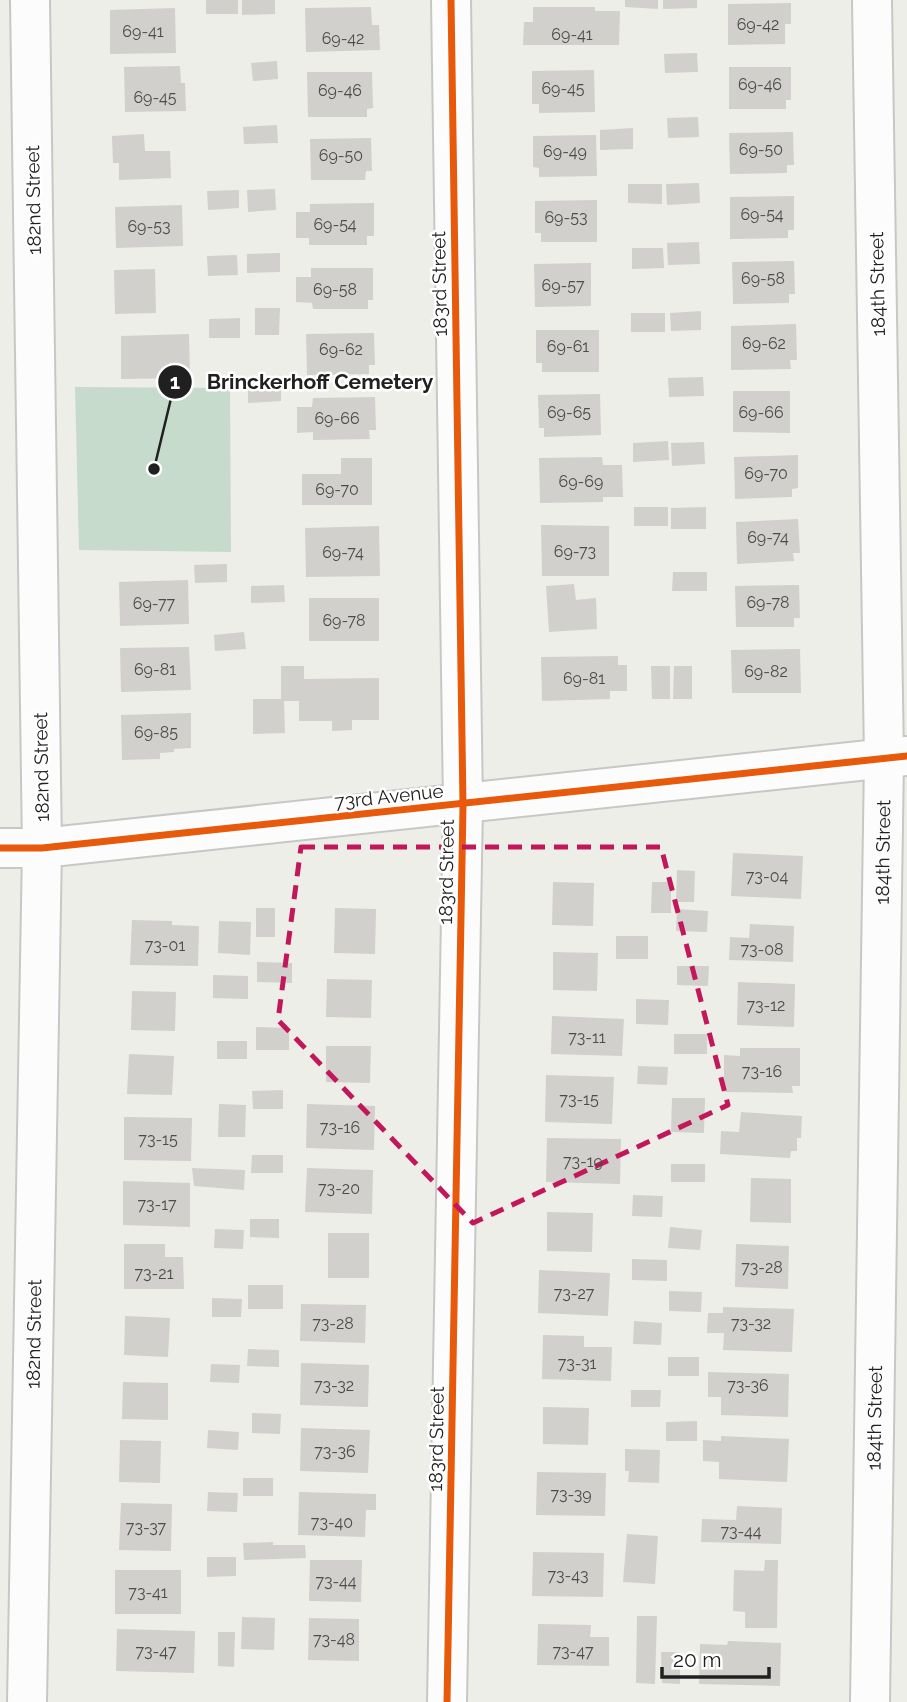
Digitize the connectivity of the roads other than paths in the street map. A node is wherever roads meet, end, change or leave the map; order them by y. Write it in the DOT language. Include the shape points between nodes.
graph roads {
  1 [pos="30,0"];
  2 [pos="451,0"];
  3 [pos="872,0"];
  4 [pos="895,757"];
  5 [pos="463,804"];
  6 [pos="0,848"];
  7 [pos="42,848"];
  8 [pos="27,1702"];
  9 [pos="447,1702"];
  10 [pos="870,1702"];
  1 -- 7 [label="street, 182nd Street"];
  2 -- 5 [label="street, 183rd Street"];
  3 -- 4 [label="street, 184th Street"];
  4 -- 5 [label="street, 73rd Avenue"];
  4 -- 10 [label="street, 184th Street"];
  5 -- 7 [label="street, 73rd Avenue"];
  5 -- 9 [label="street, 183rd Street"];
  6 -- 7 [label="street, 73rd Avenue"];
  7 -- 8 [label="street, 182nd Street"];
}
